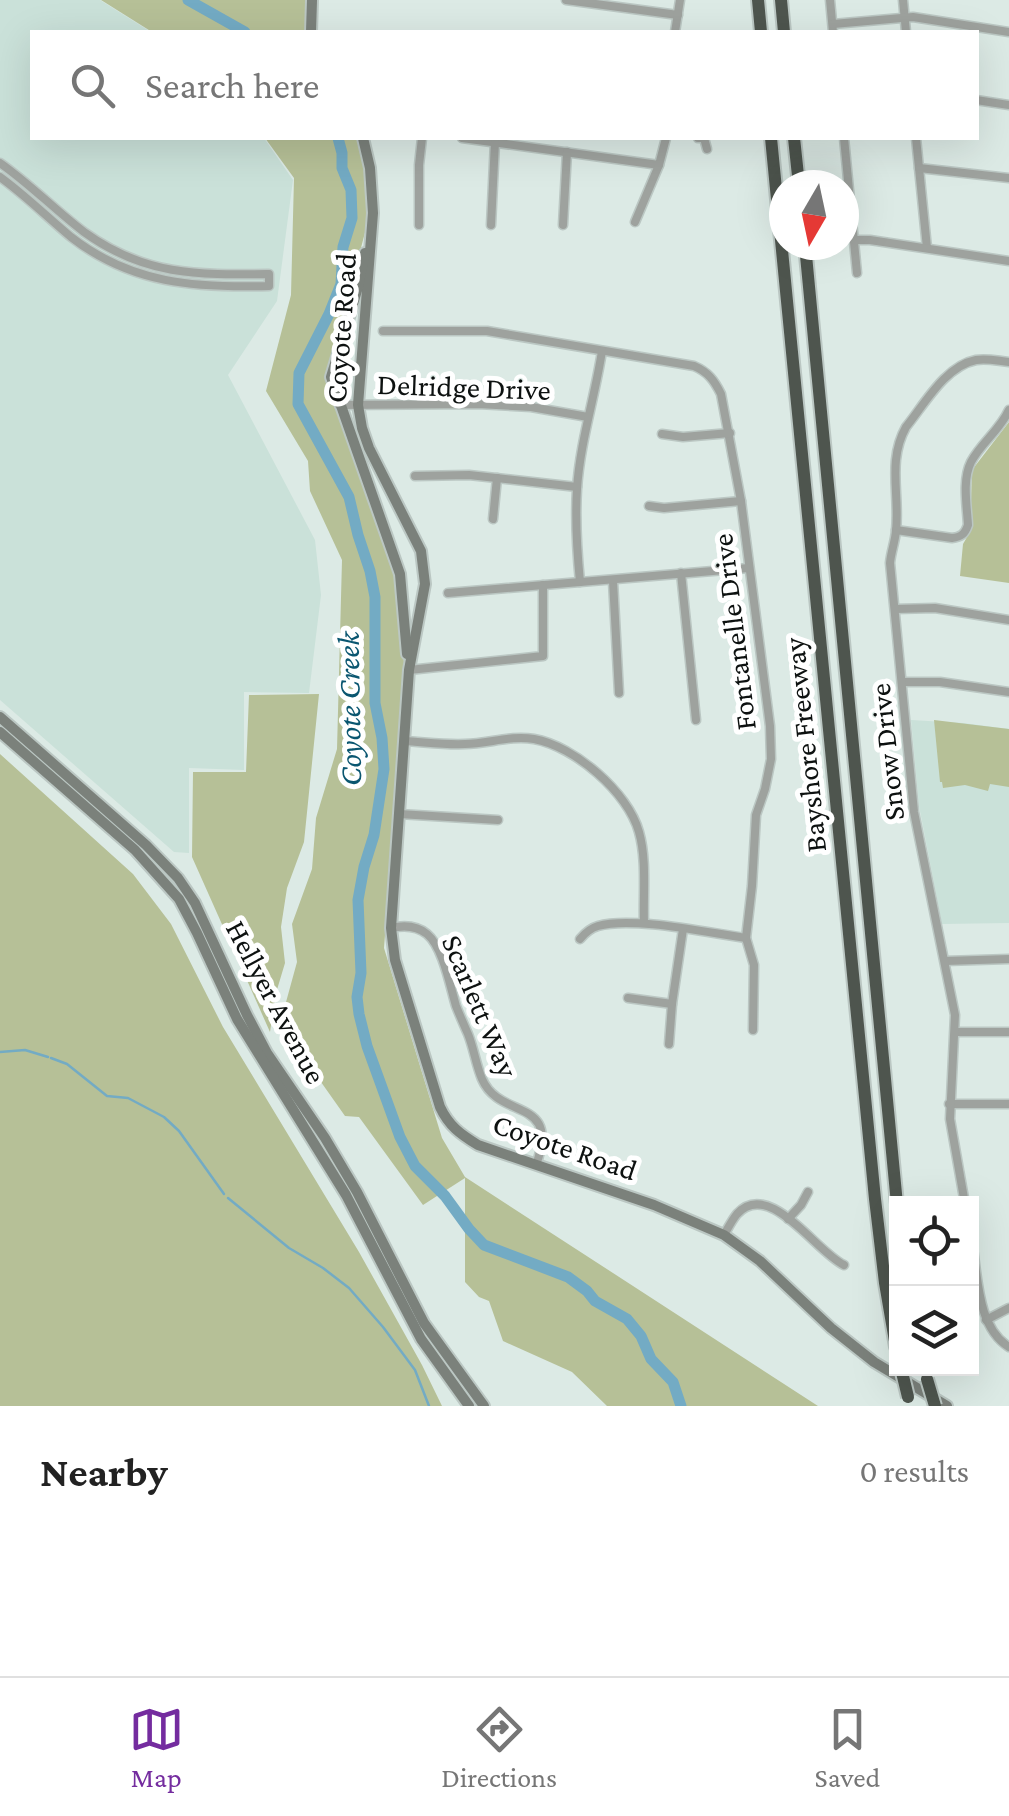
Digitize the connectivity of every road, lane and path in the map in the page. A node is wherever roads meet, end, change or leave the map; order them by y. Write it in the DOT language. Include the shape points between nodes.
graph roads {
  1 [pos="312,0"];
  2 [pos="566,0"];
  3 [pos="680,0"];
  4 [pos="758,0"];
  5 [pos="780,0"];
  6 [pos="830,0"];
  7 [pos="903,0"];
  8 [pos="604,3"];
  9 [pos="678,16"];
  10 [pos="904,18"];
  11 [pos="833,28"];
  12 [pos="311,30"];
  13 [pos="676,30"];
  14 [pos="761,30"];
  15 [pos="784,30"];
  16 [pos="906,30"];
  17 [pos="1009,32"];
  18 [pos="979,100"];
  19 [pos="1009,105"];
  20 [pos="363,140"];
  21 [pos="422,140"];
  22 [pos="478,140"];
  23 [pos="666,140"];
  24 [pos="704,140"];
  25 [pos="771,140"];
  26 [pos="794,140"];
  27 [pos="844,140"];
  28 [pos="916,140"];
  29 [pos="494,142"];
  30 [pos="706,149"];
  31 [pos="567,152"];
  32 [pos="0,163"];
  33 [pos="659,166"];
  34 [pos="919,168"];
  35 [pos="797,170"];
  36 [pos="847,170"];
  37 [pos="0,177"];
  38 [pos="1009,178"];
  39 [pos="373,212"];
  40 [pos="635,222"];
  41 [pos="419,225"];
  42 [pos="491,225"];
  43 [pos="563,226"];
  44 [pos="859,240"];
  45 [pos="927,248"];
  46 [pos="806,260"];
  47 [pos="856,260"];
  48 [pos="1009,261"];
  49 [pos="857,272"];
  50 [pos="382,331"];
  51 [pos="602,350"];
  52 [pos="1009,362"];
  53 [pos="358,405"];
  54 [pos="339,406"];
  55 [pos="1009,410"];
  56 [pos="588,417"];
  57 [pos="730,433"];
  58 [pos="662,434"];
  59 [pos="415,476"];
  60 [pos="497,478"];
  61 [pos="577,486"];
  62 [pos="742,501"];
  63 [pos="649,506"];
  64 [pos="493,519"];
  65 [pos="896,530"];
  66 [pos="750,568"];
  67 [pos="681,573"];
  68 [pos="613,581"];
  69 [pos="580,582"];
  70 [pos="543,586"];
  71 [pos="448,594"];
  72 [pos="895,608"];
  73 [pos="1009,620"];
  74 [pos="408,670"];
  75 [pos="902,682"];
  76 [pos="1009,692"];
  77 [pos="618,693"];
  78 [pos="0,716"];
  79 [pos="696,720"];
  80 [pos="0,732"];
  81 [pos="404,741"];
  82 [pos="26,747"];
  83 [pos="399,814"];
  84 [pos="498,820"];
  85 [pos="644,924"];
  86 [pos="390,928"];
  87 [pos="683,930"];
  88 [pos="202,931"];
  89 [pos="746,938"];
  90 [pos="580,939"];
  91 [pos="1009,959"];
  92 [pos="945,962"];
  93 [pos="628,998"];
  94 [pos="672,1004"];
  95 [pos="753,1030"];
  96 [pos="955,1032"];
  97 [pos="1009,1032"];
  98 [pos="669,1044"];
  99 [pos="950,1104"];
  100 [pos="1009,1104"];
  101 [pos="536,1165"];
  102 [pos="808,1192"];
  103 [pos="896,1196"];
  104 [pos="963,1196"];
  105 [pos="788,1219"];
  106 [pos="724,1235"];
  107 [pos="844,1265"];
  108 [pos="979,1281"];
  109 [pos="889,1307"];
  110 [pos="1009,1308"];
  111 [pos="986,1320"];
  112 [pos="1009,1347"];
  113 [pos="903,1376"];
  114 [pos="926,1376"];
  115 [pos="910,1401"];
  116 [pos="469,1406"];
  117 [pos="483,1406"];
  118 [pos="934,1406"];
  119 [pos="947,1406"];
  1 -- 12 [label="street"];
  2 -- 8 [label="street"];
  3 -- 9 [label="street"];
  4 -- 14 [label="highway"];
  5 -- 15 [label="highway"];
  6 -- 11 [label="street"];
  7 -- 10 [label="street"];
  8 -- 9 [label="street"];
  9 -- 13 [label="street"];
  10 -- 11 [label="street"];
  10 -- 16 [label="street"];
  10 -- 17 [label="street"];
  18 -- 19 [label="street"];
  20 -- 39 [label="street, Coyote Road"];
  21 -- 41 [label="street"];
  22 -- 29 [label="street"];
  23 -- 33 [label="street"];
  24 -- 30 [label="street"];
  25 -- 109 [label="highway, Bayshore Freeway"];
  26 -- 35 [label="highway"];
  27 -- 36 [label="street"];
  28 -- 34 [label="street"];
  29 -- 31 [label="street"];
  29 -- 42 [label="street"];
  31 -- 33 [label="street"];
  31 -- 43 [label="street"];
  32 -- 37 [label="street" via="121,254 184,273 269,274 269,286 203,286 116,265"];
  33 -- 40 [label="street"];
  34 -- 38 [label="street"];
  34 -- 45 [label="street"];
  39 -- 53 [label="street, Coyote Road"];
  39 -- 54 [label="street, Coyote Road" via="331,377"];
  44 -- 45 [label="street"];
  45 -- 48 [label="street"];
  46 -- 103 [label="highway, Bayshore Freeway"];
  47 -- 49 [label="street"];
  50 -- 51 [label="street" via="486,331"];
  51 -- 56 [label="street"];
  51 -- 57 [label="street, Fontanelle Drive" via="706,371 721,394"];
  52 -- 65 [label="street, Snow Drive" via="973,360 956,368 906,427 894,459"];
  53 -- 54 [label="street, Delridge Drive"];
  53 -- 56 [label="street, Delridge Drive" via="478,404"];
  53 -- 74 [label="street, Coyote Road" via="369,448 421,551 425,584"];
  54 -- 74 [label="street, Coyote Road" via="400,574"];
  55 -- 65 [label="street" via="971,462 966,532 952,538"];
  56 -- 61 [label="street"];
  57 -- 58 [label="street"];
  57 -- 62 [label="street, Fontanelle Drive"];
  59 -- 60 [label="street"];
  60 -- 61 [label="street"];
  60 -- 64 [label="street"];
  61 -- 69 [label="street"];
  62 -- 63 [label="street"];
  62 -- 66 [label="street, Fontanelle Drive"];
  65 -- 72 [label="street, Snow Drive" via="890,563"];
  66 -- 67 [label="street"];
  66 -- 89 [label="street, Fontanelle Drive" via="770,759 756,815"];
  67 -- 68 [label="street"];
  67 -- 79 [label="street"];
  68 -- 69 [label="street"];
  68 -- 77 [label="street"];
  69 -- 70 [label="street"];
  70 -- 71 [label="street"];
  70 -- 74 [label="street" via="543,656"];
  72 -- 73 [label="street"];
  72 -- 75 [label="street, Snow Drive"];
  74 -- 81 [label="street, Coyote Road"];
  75 -- 76 [label="street"];
  75 -- 92 [label="street, Snow Drive" via="914,812"];
  78 -- 82 [label="street, Hellyer Avenue"];
  80 -- 82 [label="street, Hellyer Avenue"];
  81 -- 83 [label="street, Coyote Road"];
  81 -- 85 [label="street" via="533,739 574,755 634,816 642,846"];
  82 -- 88 [label="street, Hellyer Avenue" via="163,861 194,903"];
  83 -- 84 [label="street"];
  83 -- 86 [label="street, Coyote Road"];
  85 -- 87 [label="street"];
  85 -- 90 [label="street" via="600,925"];
  86 -- 101 [label="street, Coyote Road" via="447,1121 478,1144"];
  86 -- 101 [label="street, Scarlett Way" via="417,928 430,936 486,1087 540,1126"];
  87 -- 89 [label="street"];
  87 -- 94 [label="street"];
  88 -- 116 [label="street, Hellyer Avenue" via="236,1019 346,1194 420,1338"];
  88 -- 117 [label="street, Hellyer Avenue" via="268,1053 357,1192 424,1323"];
  89 -- 95 [label="street, Fontanelle Drive" via="754,966"];
  91 -- 92 [label="street"];
  92 -- 96 [label="street, Snow Drive"];
  93 -- 94 [label="street"];
  94 -- 98 [label="street"];
  96 -- 97 [label="street"];
  96 -- 99 [label="street, Snow Drive"];
  99 -- 100 [label="street"];
  99 -- 104 [label="street, Snow Drive"];
  101 -- 106 [label="street, Coyote Road"];
  102 -- 105 [label="street"];
  105 -- 106 [label="street" via="757,1203 738,1212"];
  105 -- 107 [label="street"];
  106 -- 119 [label="street, Coyote Road" via="874,1362"];
  108 -- 111 [label="street"];
  110 -- 111 [label="street"];
  111 -- 112 [label="street"];
  113 -- 115 [label="highway, bridge"];
  114 -- 118 [label="highway, bridge"];
}
